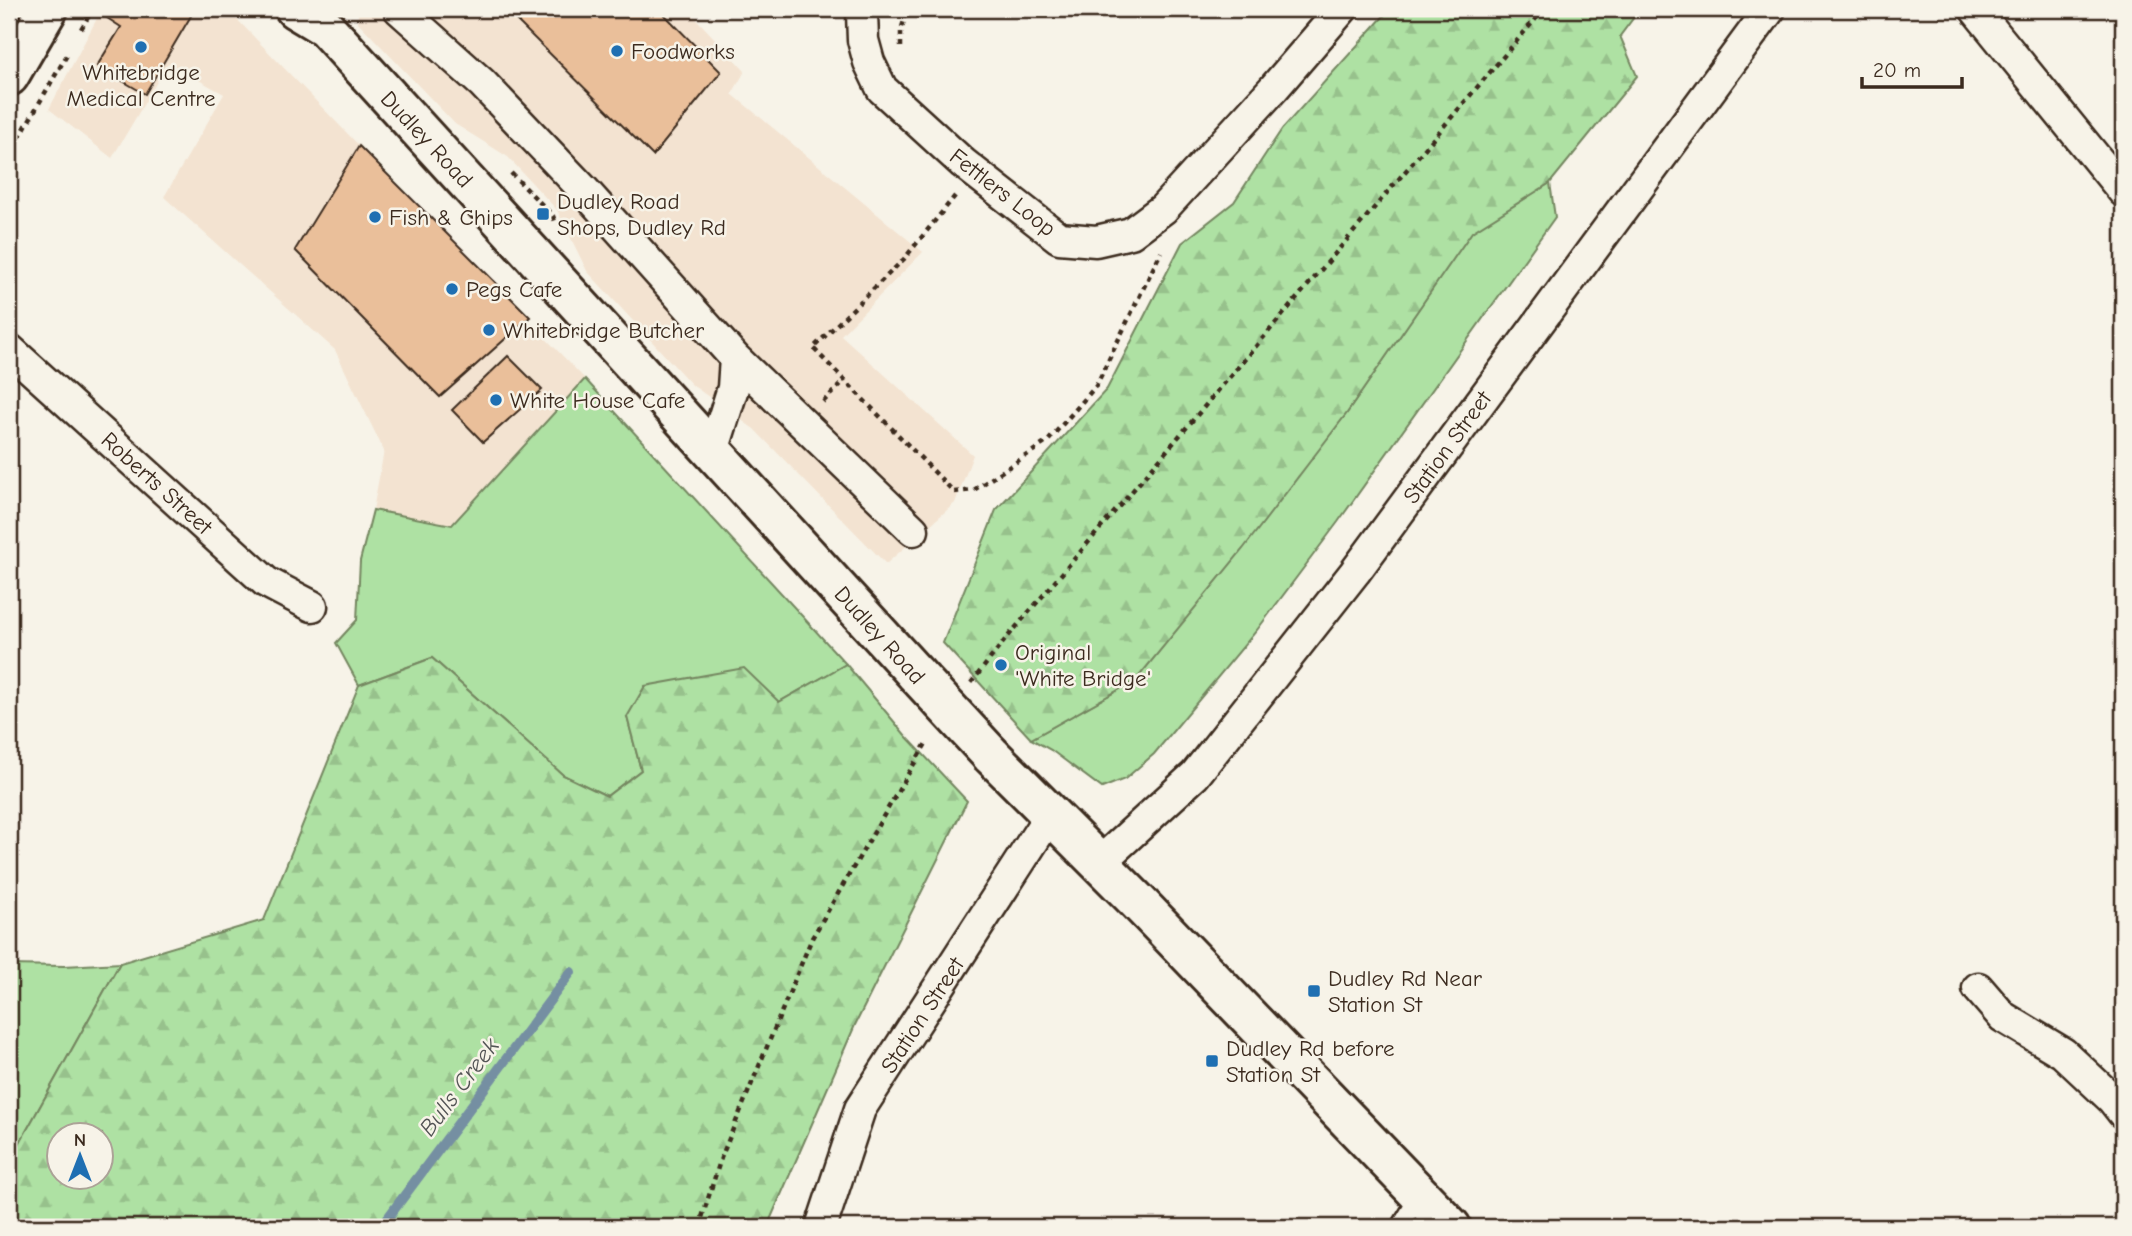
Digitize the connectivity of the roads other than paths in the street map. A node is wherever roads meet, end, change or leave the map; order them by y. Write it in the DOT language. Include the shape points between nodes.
graph roads {
  1 [pos="48,9"];
  2 [pos="399,9"];
  3 [pos="864,9"];
  4 [pos="1342,9"];
  5 [pos="1770,9"];
  6 [pos="1975,9"];
  7 [pos="313,15"];
  8 [pos="9,76"];
  9 [pos="2123,191"];
  10 [pos="9,349"];
  11 [pos="734,358"];
  12 [pos="713,451"];
  13 [pos="913,530"];
  14 [pos="312,606"];
  15 [pos="1050,816"];
  16 [pos="1099,863"];
  17 [pos="1978,988"];
  18 [pos="2123,1113"];
  19 [pos="1420,1194"];
  20 [pos="821,1227"];
  21 [pos="1400,1227"];
  22 [pos="1451,1227"];
  1 -- 8 [label="main road"];
  2 -- 11 [label="street" via="482,83 583,188"];
  3 -- 4 [label="street, Fettlers Loop" via="863,40 882,89 962,163 1052,233 1096,242 1131,233 1163,209"];
  5 -- 16 [label="street, Station Street" via="1355,572 1195,775"];
  6 -- 9 [label="street"];
  7 -- 12 [label="main road, Dudley Road"];
  10 -- 14 [label="street, Roberts Street" via="266,582"];
  11 -- 12 [label="street" via="733,388"];
  11 -- 13 [label="street"];
  12 -- 15 [label="main road, Dudley Road, bridge"];
  15 -- 16 [label="main road, Dudley Road"];
  15 -- 20 [label="street, Station Street" via="860,1109"];
  16 -- 19 [label="main road, Dudley Road"];
  17 -- 18 [label="street" via="2003,1017 2063,1053"];
  19 -- 21 [label="lane"];
  19 -- 22 [label="main road, Dudley Road"];
}
